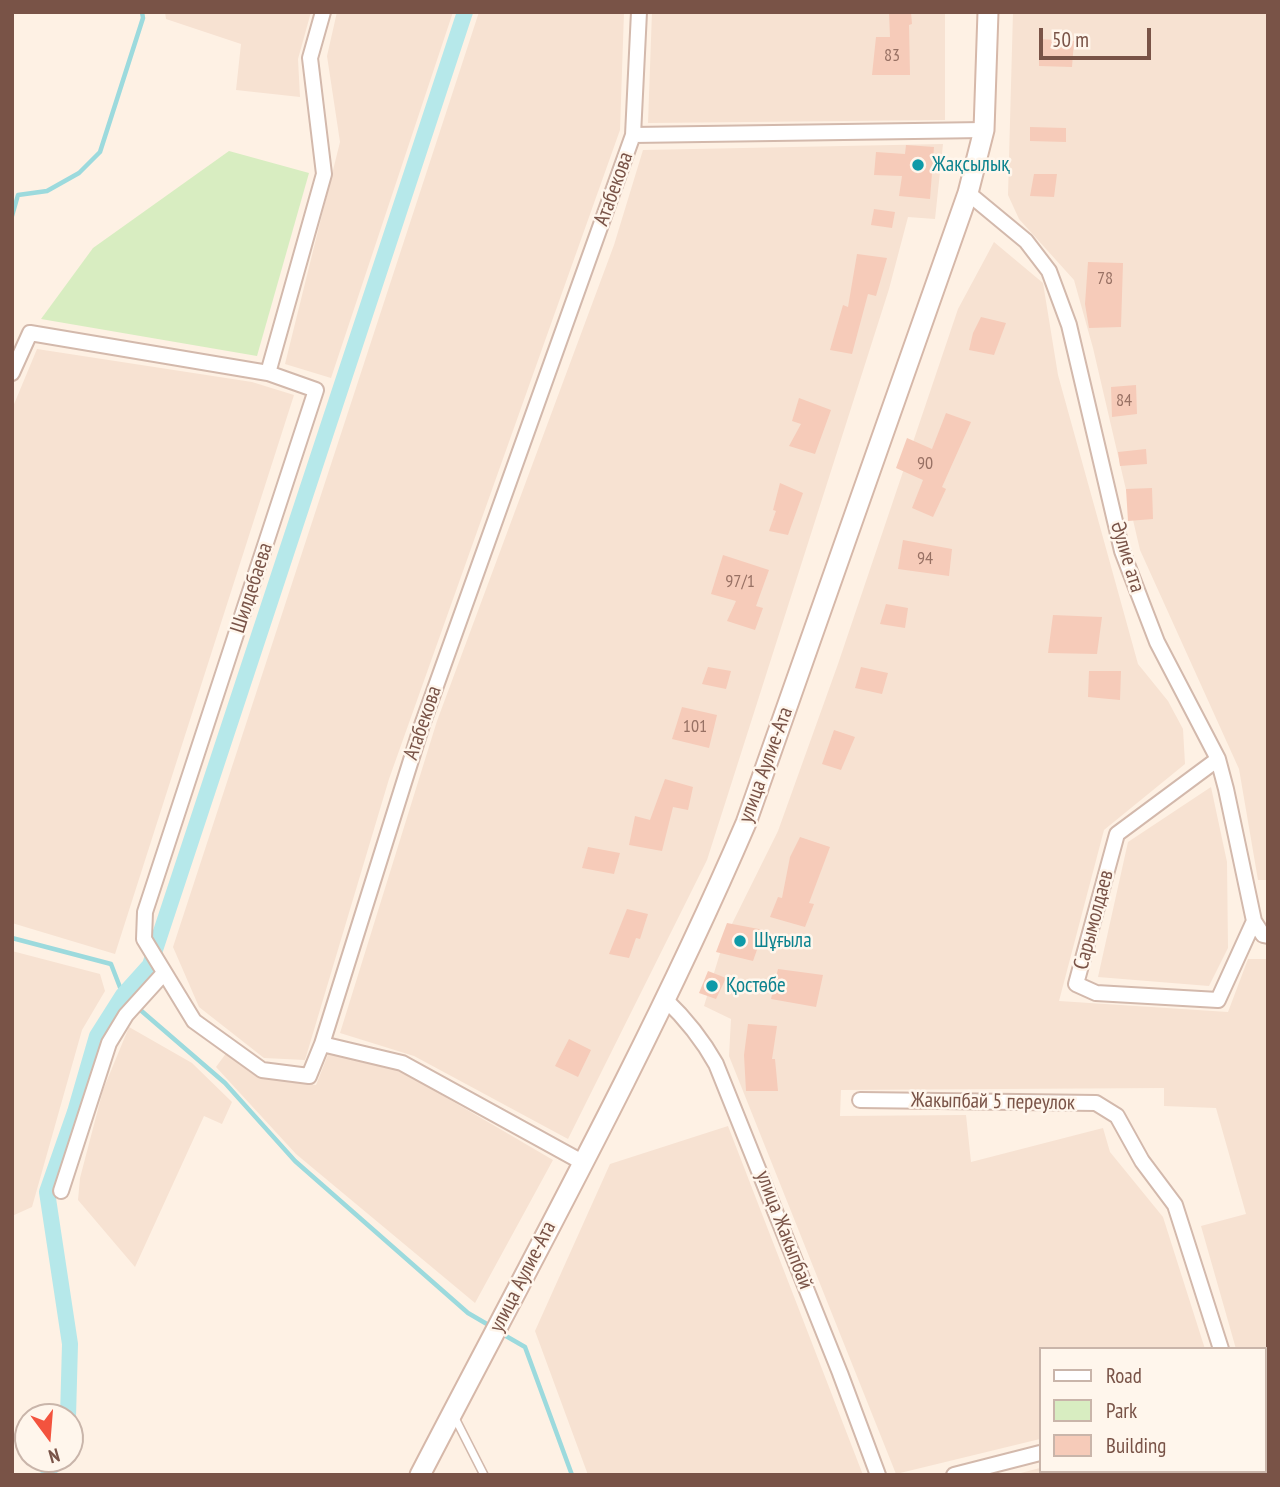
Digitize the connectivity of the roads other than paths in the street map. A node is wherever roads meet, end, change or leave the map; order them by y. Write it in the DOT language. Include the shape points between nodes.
graph roads {
  1 [pos="323,12"];
  2 [pos="639,12"];
  3 [pos="988,12"];
  4 [pos="984,130"];
  5 [pos="633,135"];
  6 [pos="968,193"];
  7 [pos="12,373"];
  8 [pos="268,373"];
  9 [pos="1218,759"];
  10 [pos="1254,921"];
  11 [pos="1268,936"];
  12 [pos="164,973"];
  13 [pos="665,999"];
  14 [pos="323,1044"];
  15 [pos="860,1100"];
  16 [pos="582,1161"];
  17 [pos="61,1191"];
  18 [pos="1220,1347"];
  19 [pos="452,1413"];
  20 [pos="1038,1454"];
  21 [pos="421,1475"];
  22 [pos="484,1475"];
  23 [pos="878,1475"];
  24 [pos="954,1475"];
  1 -- 8 [label="street" via="310,58 324,174"];
  2 -- 5 [label="street, Атабекова"];
  3 -- 4 [label="main road, улица Аулие-Ата"];
  4 -- 5 [label="street"];
  4 -- 6 [label="main road, улица Аулие-Ата"];
  5 -- 14 [label="street, Атабекова" via="422,724"];
  6 -- 9 [label="street, Әулие ата" via="1026,241 1049,271 1069,325 1122,551 1157,642"];
  6 -- 13 [label="main road, улица Аулие-Ата" via="746,823"];
  7 -- 8 [label="street" via="30,332"];
  8 -- 12 [label="street, Шилдебаева" via="316,390 145,912 144,940"];
  9 -- 10 [label="street, Әулие ата"];
  9 -- 10 [label="street, Сарымолдаев" via="1117,834 1076,984 1096,993 1219,1000"];
  10 -- 11 [label="street"];
  12 -- 14 [label="street, Шилдебаева" via="194,1021 262,1070 309,1076"];
  12 -- 17 [label="street" via="109,1043"];
  13 -- 16 [label="main road, улица Аулие-Ата"];
  13 -- 23 [label="street, улица Жакыпбай" via="686,1018 716,1064"];
  14 -- 16 [label="street" via="402,1063"];
  15 -- 18 [label="street, Жакыпбай 5 переулок" via="1096,1103 1117,1116 1142,1161 1175,1205"];
  16 -- 19 [label="main road, улица Аулие-Ата"];
  19 -- 21 [label="main road, улица Аулие-Ата"];
  19 -- 22 [label="lane"];
  20 -- 24 [label="street"];
}
